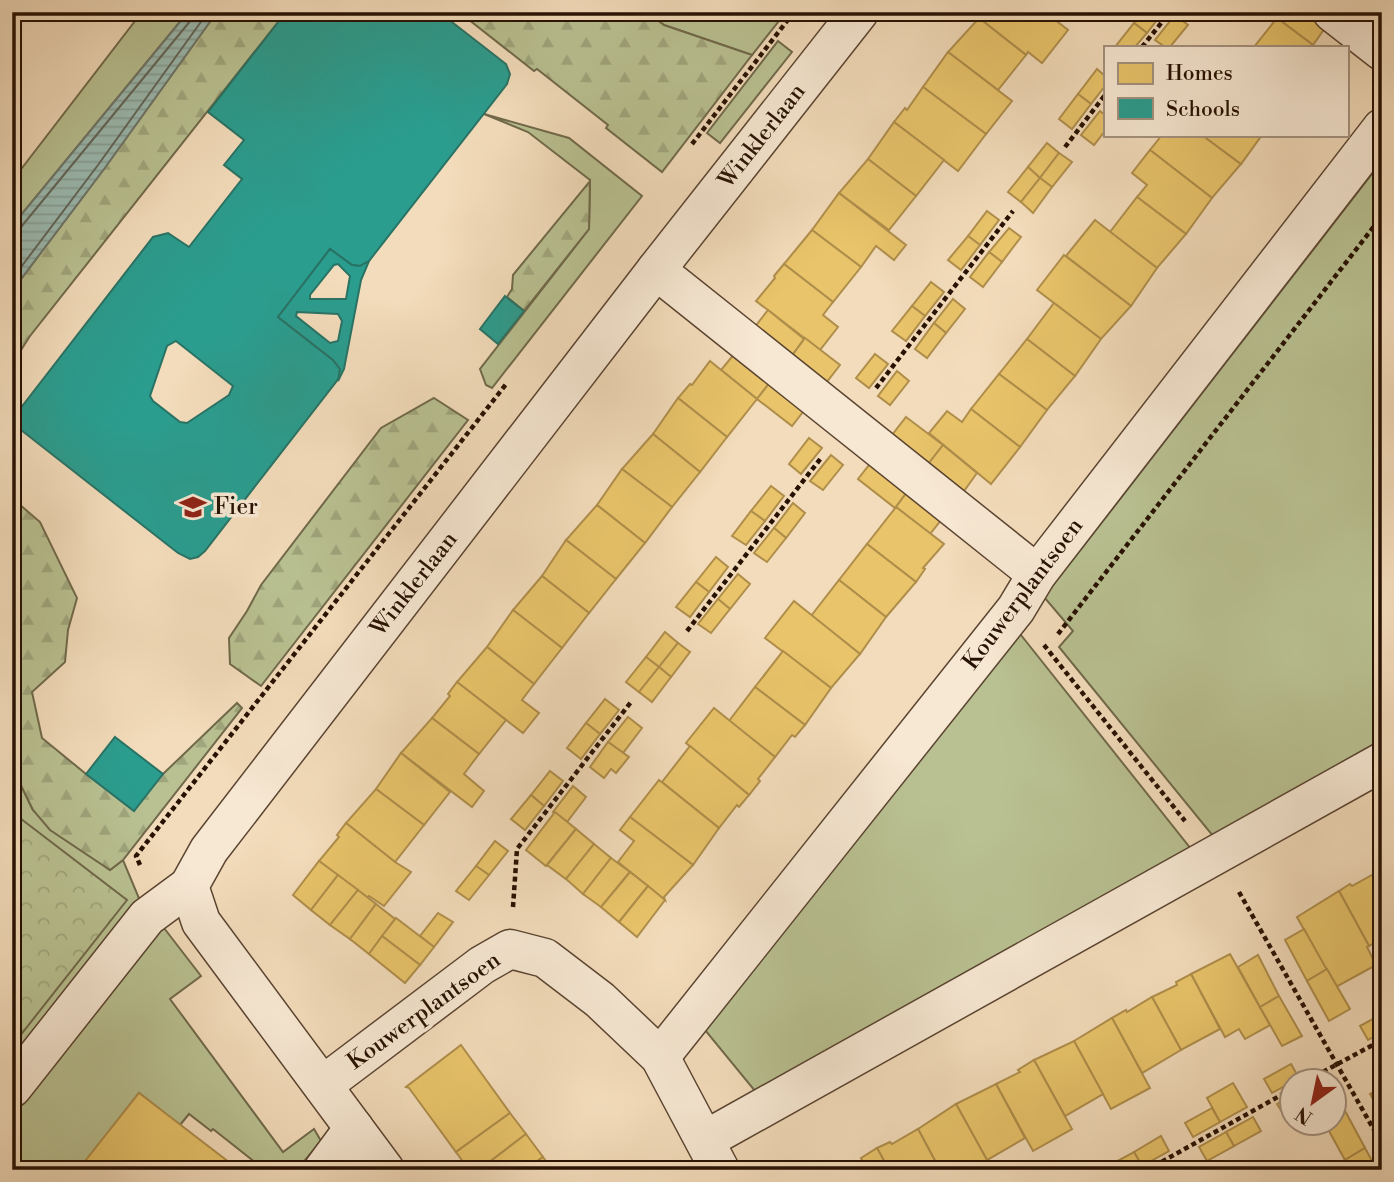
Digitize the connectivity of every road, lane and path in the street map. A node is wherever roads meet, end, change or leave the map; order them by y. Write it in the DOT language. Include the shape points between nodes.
graph roads {
  1 [pos="859,12"];
  2 [pos="1170,12"];
  3 [pos="1332,12"];
  4 [pos="1143,46"];
  5 [pos="1382,51"];
  6 [pos="1104,96"];
  7 [pos="1382,128"];
  8 [pos="1065,147"];
  9 [pos="1382,216"];
  10 [pos="656,270"];
  11 [pos="1037,574"];
  12 [pos="1016,609"];
  13 [pos="1046,648"];
  14 [pos="631,702"];
  15 [pos="1382,762"];
  16 [pos="1214,858"];
  17 [pos="189,886"];
  18 [pos="510,949"];
  19 [pos="1382,1040"];
  20 [pos="660,1057"];
  21 [pos="1337,1065"];
  22 [pos="323,1085"];
  23 [pos="12,1088"];
  24 [pos="1278,1097"];
  25 [pos="354,1128"];
  26 [pos="1382,1144"];
  27 [pos="712,1155"];
  28 [pos="323,1170"];
  29 [pos="385,1170"];
  30 [pos="1147,1170"];
  1 -- 10 [label="street, Winklerlaan"];
  2 -- 4 [label="path"];
  3 -- 5 [label="street"];
  6 -- 8 [label="path"];
  7 -- 11 [label="street, Kouwerplantsoen"];
  9 -- 13 [label="path"];
  10 -- 11 [label="street"];
  10 -- 17 [label="street, Winklerlaan" via="209,850"];
  11 -- 12 [label="street, Kouwerplantsoen"];
  12 -- 13 [label="path"];
  12 -- 20 [label="street, Kouwerplantsoen"];
  13 -- 16 [label="path"];
  14 -- 18 [label="path" via="517,849"];
  15 -- 16 [label="street, Kouwerplantsoen"];
  16 -- 21 [label="path" via="1243,898"];
  16 -- 27 [label="street, Kouwerplantsoen"];
  17 -- 22 [label="street" via="201,922"];
  17 -- 23 [label="street" via="147,917"];
  18 -- 20 [label="street, Kouwerplantsoen" via="545,958 600,1000"];
  18 -- 22 [label="street, Kouwerplantsoen" via="482,965"];
  19 -- 21 [label="path"];
  20 -- 27 [label="street, Kouwerplantsoen"];
  21 -- 26 [label="path"];
  22 -- 25 [label="street"];
  24 -- 30 [label="path"];
  25 -- 28 [label="street"];
  25 -- 29 [label="street"];
}
